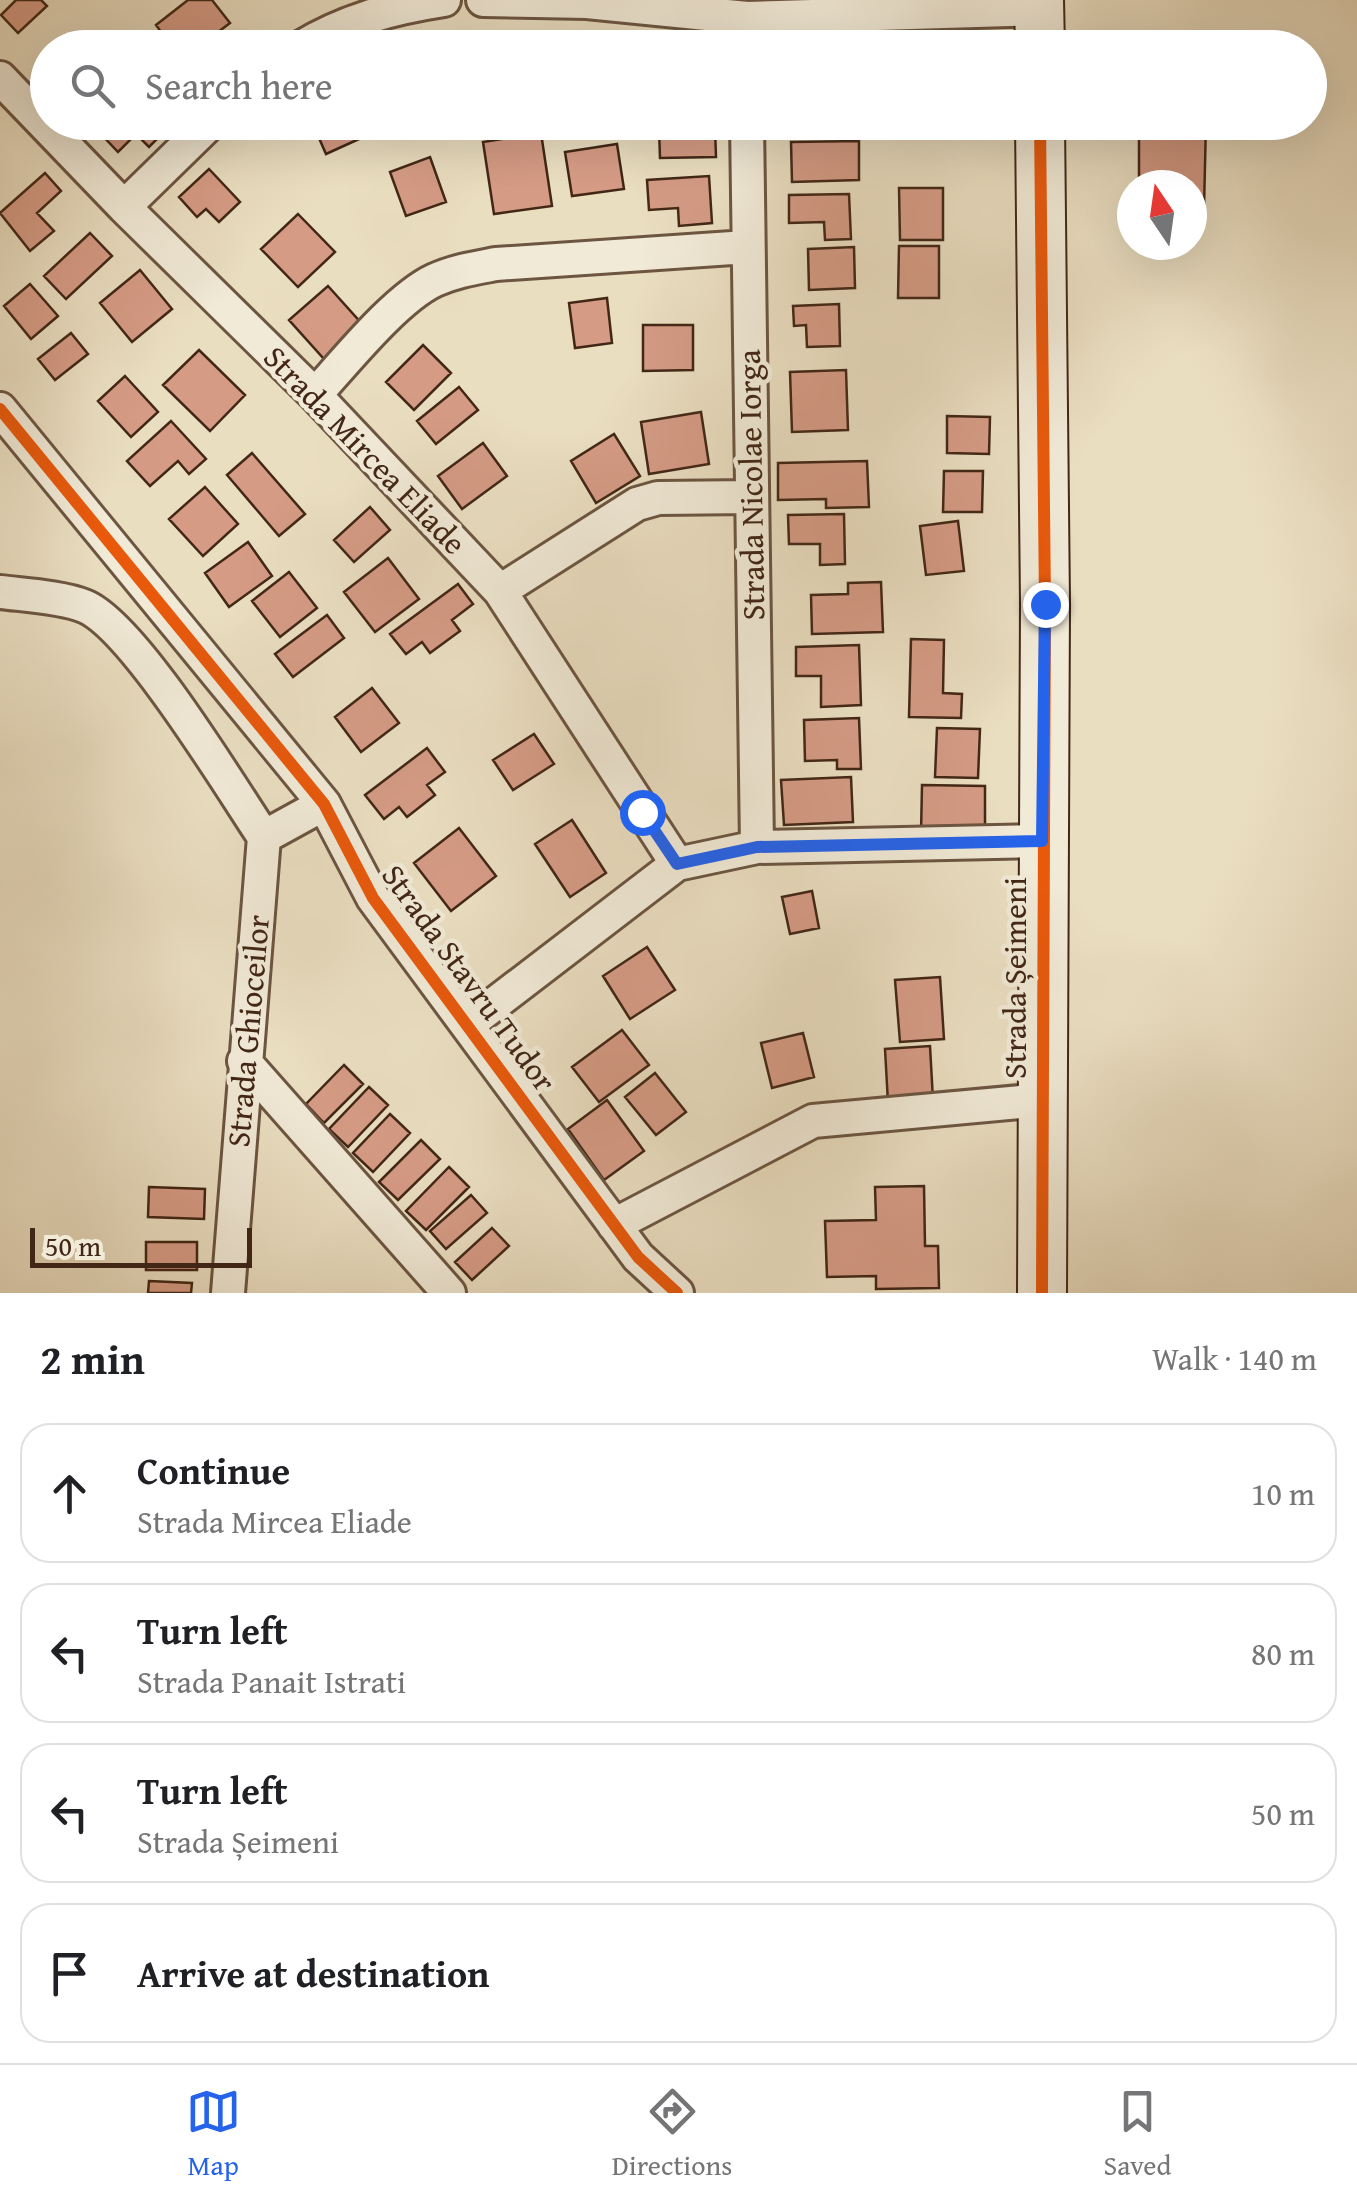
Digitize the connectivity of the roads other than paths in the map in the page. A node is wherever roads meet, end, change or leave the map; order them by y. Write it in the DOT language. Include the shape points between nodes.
graph roads {
  1 [pos="444,0"];
  2 [pos="484,0"];
  3 [pos="1039,19"];
  4 [pos="747,22"];
  5 [pos="329,30"];
  6 [pos="0,78"];
  7 [pos="30,109"];
  8 [pos="60,140"];
  9 [pos="193,140"];
  10 [pos="747,140"];
  11 [pos="1040,140"];
  12 [pos="124,207"];
  13 [pos="746,247"];
  14 [pos="315,395"];
  15 [pos="0,408"];
  16 [pos="751,497"];
  17 [pos="500,591"];
  18 [pos="0,592"];
  19 [pos="324,804"];
  20 [pos="264,837"];
  21 [pos="1042,841"];
  22 [pos="757,847"];
  23 [pos="677,864"];
  24 [pos="467,1024"];
  25 [pos="244,1061"];
  26 [pos="1042,1100"];
  27 [pos="614,1225"];
  28 [pos="228,1293"];
  29 [pos="449,1293"];
  30 [pos="677,1293"];
  31 [pos="1042,1293"];
  1 -- 5 [label="street"];
  2 -- 4 [label="street" via="587,2"];
  3 -- 4 [label="street"];
  6 -- 7 [label="street, Strada Mircea Eliade"];
  8 -- 12 [label="street, Strada Mircea Eliade"];
  9 -- 12 [label="street"];
  10 -- 13 [label="street, Strada Nicolae Iorga"];
  11 -- 21 [label="main road, Strada Șeimeni"];
  12 -- 14 [label="street, Strada Mircea Eliade"];
  13 -- 14 [label="street" via="458,271 408,300"];
  13 -- 16 [label="street, Strada Nicolae Iorga"];
  14 -- 17 [label="street, Strada Mircea Eliade"];
  15 -- 19 [label="street, Strada Stavru Tudor"];
  16 -- 17 [label="street" via="637,504"];
  16 -- 22 [label="street, Strada Nicolae Iorga"];
  17 -- 23 [label="street, Strada Mircea Eliade"];
  18 -- 20 [label="street" via="86,606 120,634"];
  19 -- 20 [label="street"];
  19 -- 24 [label="street, Strada Stavru Tudor" via="373,898"];
  20 -- 25 [label="street, Strada Ghioceilor"];
  21 -- 22 [label="street"];
  21 -- 26 [label="main road, Strada Șeimeni"];
  22 -- 23 [label="street"];
  23 -- 24 [label="street"];
  24 -- 27 [label="street, Strada Stavru Tudor"];
  25 -- 28 [label="street, Strada Ghioceilor"];
  25 -- 29 [label="street"];
  26 -- 27 [label="street" via="813,1121"];
  26 -- 31 [label="main road, Strada Șeimeni"];
  27 -- 30 [label="street, Strada Stavru Tudor"];
}
